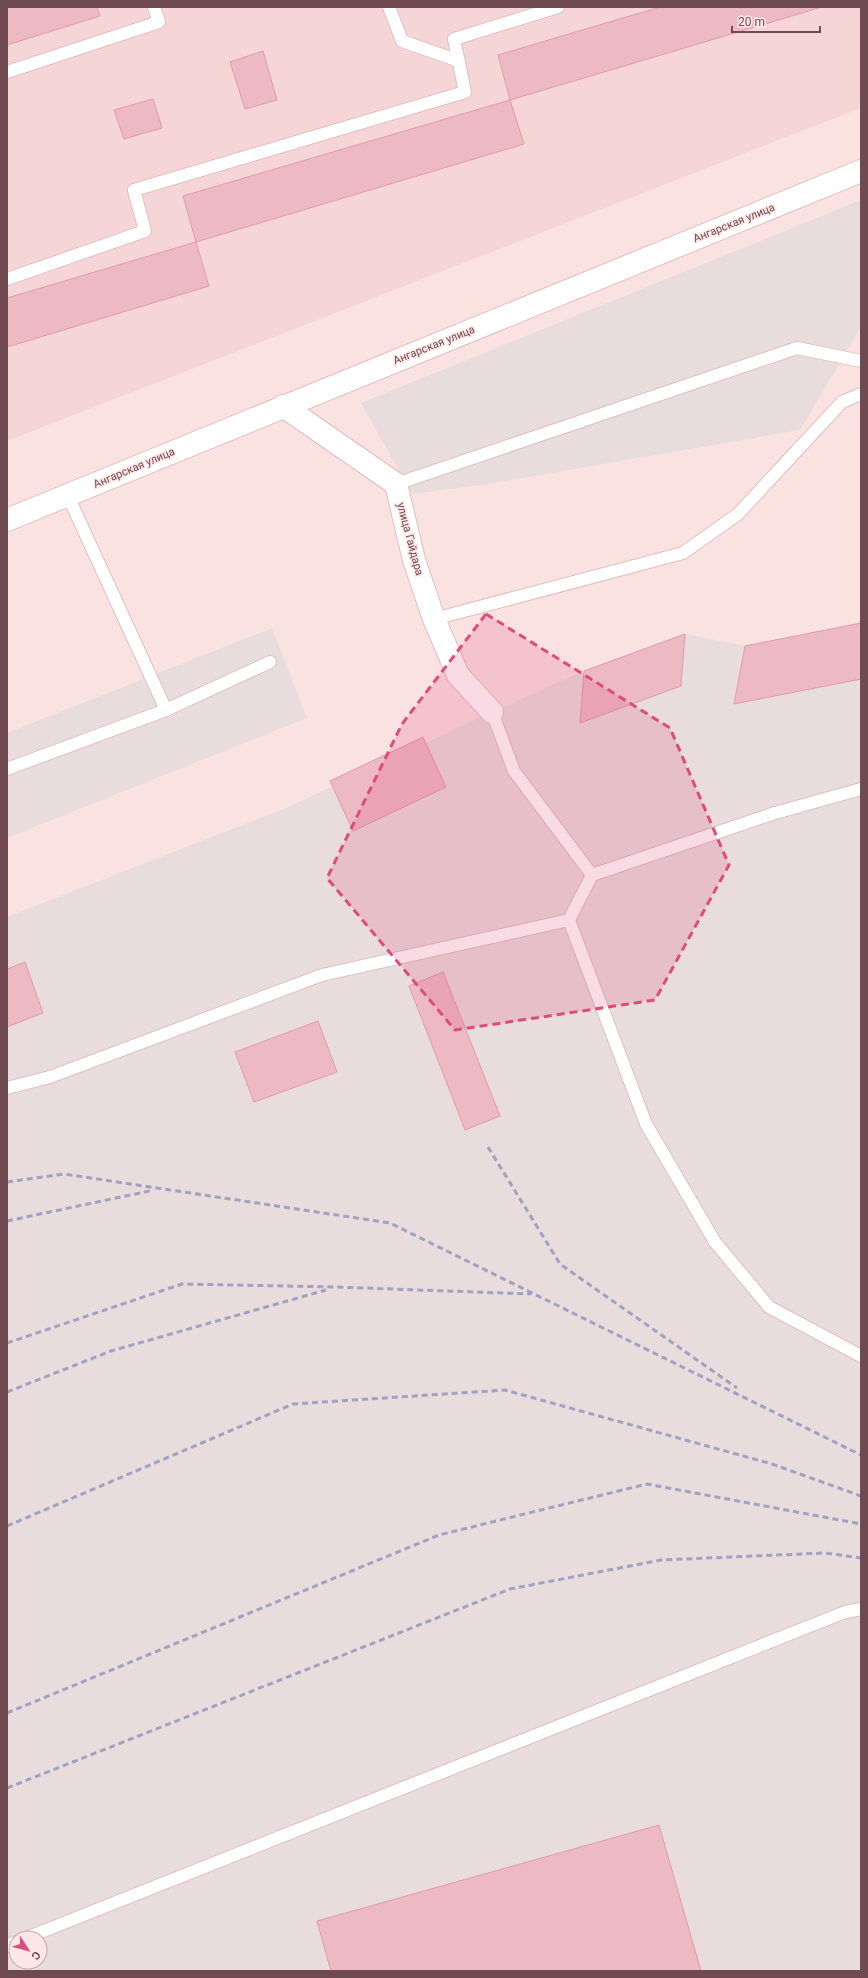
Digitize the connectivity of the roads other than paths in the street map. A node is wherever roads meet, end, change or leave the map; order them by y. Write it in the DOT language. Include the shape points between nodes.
graph roads {
  1 [pos="154,7"];
  2 [pos="389,7"];
  3 [pos="558,7"];
  4 [pos="459,61"];
  5 [pos="7,72"];
  6 [pos="861,171"];
  7 [pos="7,279"];
  8 [pos="861,361"];
  9 [pos="861,394"];
  10 [pos="283,406"];
  11 [pos="396,484"];
  12 [pos="68,496"];
  13 [pos="7,520"];
  14 [pos="434,619"];
  15 [pos="270,662"];
  16 [pos="166,710"];
  17 [pos="492,712"];
  18 [pos="7,769"];
  19 [pos="861,789"];
  20 [pos="592,875"];
  21 [pos="569,920"];
  22 [pos="7,1088"];
  23 [pos="861,1356"];
  24 [pos="861,1609"];
  25 [pos="46,1930"];
  1 -- 5 [label="lane" via="159,22"];
  2 -- 4 [label="lane" via="402,41"];
  3 -- 4 [label="lane" via="454,39"];
  4 -- 7 [label="lane" via="465,92 134,190 145,231"];
  6 -- 10 [label="street, Ангарская улица"];
  8 -- 11 [label="lane" via="797,348"];
  9 -- 14 [label="lane" via="842,402 738,514 683,553"];
  10 -- 11 [label="street"];
  10 -- 12 [label="street, Ангарская улица"];
  11 -- 14 [label="street, улица Гайдара" via="414,560"];
  12 -- 13 [label="street, Ангарская улица"];
  12 -- 16 [label="lane"];
  14 -- 17 [label="street, улица Гайдара" via="458,675"];
  15 -- 16 [label="lane"];
  16 -- 18 [label="lane"];
  17 -- 20 [label="lane" via="514,771"];
  19 -- 20 [label="lane" via="775,813"];
  20 -- 21 [label="lane"];
  21 -- 22 [label="lane" via="322,975 50,1077"];
  21 -- 23 [label="lane" via="646,1124 714,1242 768,1307"];
  24 -- 25 [label="lane" via="845,1612"];
}
